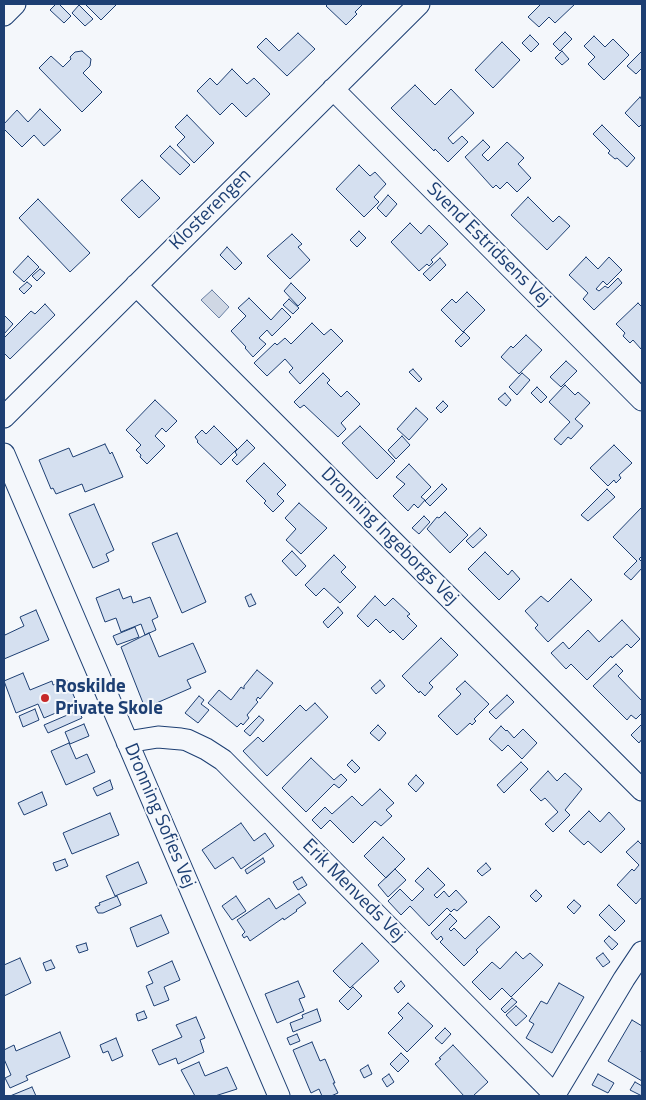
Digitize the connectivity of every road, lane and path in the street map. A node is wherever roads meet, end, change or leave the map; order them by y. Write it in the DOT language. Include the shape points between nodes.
graph roads {
  1 [pos="15,4"];
  2 [pos="419,4"];
  3 [pos="4,15"];
  4 [pos="333,89"];
  5 [pos="136,285"];
  6 [pos="642,400"];
  7 [pos="4,417"];
  8 [pos="4,454"];
  9 [pos="127,742"];
  10 [pos="642,790"];
  11 [pos="642,952"];
  12 [pos="555,1095"];
  13 [pos="280,1096"];
  1 -- 3 [label="street"];
  2 -- 4 [label="street, Klosterengen"];
  4 -- 5 [label="street, Klosterengen"];
  4 -- 6 [label="street, Svend Estridsens Vej"];
  5 -- 7 [label="street, Klosterengen"];
  5 -- 10 [label="street, Dronning Ingeborgs Vej"];
  8 -- 9 [label="street, Dronning Sofies Vej"];
  9 -- 12 [label="street, Erik Menveds Vej" via="158,737 181,739 223,760"];
  9 -- 13 [label="street, Dronning Sofies Vej"];
  11 -- 12 [label="street"];
}
